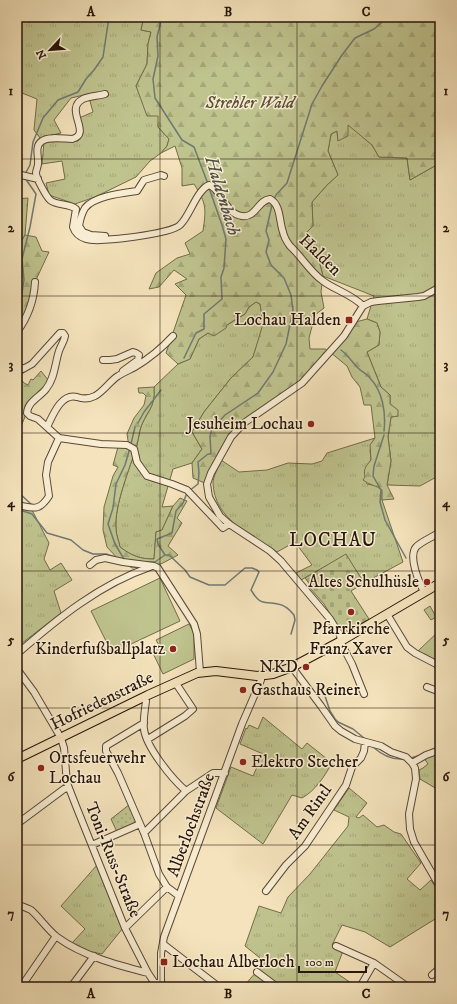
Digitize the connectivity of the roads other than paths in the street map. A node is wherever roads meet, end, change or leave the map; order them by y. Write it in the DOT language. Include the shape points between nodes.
graph roads {
  1 [pos="105,94"];
  2 [pos="22,174"];
  3 [pos="164,176"];
  4 [pos="38,179"];
  5 [pos="112,238"];
  6 [pos="35,282"];
  7 [pos="440,288"];
  8 [pos="363,306"];
  9 [pos="17,332"];
  10 [pos="173,336"];
  11 [pos="103,360"];
  12 [pos="17,365"];
  13 [pos="119,375"];
  14 [pos="47,427"];
  15 [pos="59,438"];
  16 [pos="17,505"];
  17 [pos="229,524"];
  18 [pos="440,532"];
  19 [pos="90,565"];
  20 [pos="154,566"];
  21 [pos="440,584"];
  22 [pos="424,592"];
  23 [pos="387,614"];
  24 [pos="341,641"];
  25 [pos="17,654"];
  26 [pos="440,666"];
  27 [pos="292,667"];
  28 [pos="17,669"];
  29 [pos="200,672"];
  30 [pos="261,676"];
  31 [pos="175,682"];
  32 [pos="427,687"];
  33 [pos="440,692"];
  34 [pos="364,694"];
  35 [pos="144,697"];
  36 [pos="144,723"];
  37 [pos="61,738"];
  38 [pos="148,740"];
  39 [pos="365,742"];
  40 [pos="440,750"];
  41 [pos="17,759"];
  42 [pos="412,762"];
  43 [pos="225,773"];
  44 [pos="68,788"];
  45 [pos="186,790"];
  46 [pos="17,824"];
  47 [pos="140,824"];
  48 [pos="144,833"];
  49 [pos="92,845"];
  50 [pos="167,887"];
  51 [pos="440,887"];
  52 [pos="266,891"];
  53 [pos="179,896"];
  54 [pos="17,904"];
  55 [pos="126,928"];
  56 [pos="56,936"];
  57 [pos="163,944"];
  58 [pos="336,946"];
  59 [pos="94,956"];
  60 [pos="374,963"];
  61 [pos="440,968"];
  62 [pos="257,972"];
  63 [pos="148,973"];
  64 [pos="432,975"];
  65 [pos="215,984"];
  66 [pos="160,986"];
  67 [pos="21,987"];
  68 [pos="71,987"];
  69 [pos="277,987"];
  70 [pos="360,987"];
  71 [pos="408,987"];
  1 -- 4 [label="street, Halden" via="81,100 76,106 75,113 81,130 76,138 45,139 39,143 36,173"];
  2 -- 4 [label="street"];
  3 -- 5 [label="street, Halden" via="161,174 144,180 137,191 95,200 86,207 79,226 83,232"];
  4 -- 5 [label="street, Halden" via="52,202 76,209 73,227 78,235 90,240"];
  5 -- 8 [label="street, Halden" via="164,232 180,226 209,186 240,216 252,214 263,201 272,200 277,206 282,230 290,246 322,281 356,299"];
  6 -- 9 [label="street" via="31,308"];
  7 -- 8 [label="street" via="424,296 371,302"];
  8 -- 17 [label="street" via="344,336 302,384 244,423 231,437 207,484 214,507"];
  10 -- 13 [label="street" via="160,351"];
  11 -- 13 [label="street" via="117,359 133,352 139,355 138,360"];
  12 -- 14 [label="street" via="26,368 60,333 65,336 50,382 27,408 30,416"];
  13 -- 14 [label="street" via="92,398 69,397 63,400"];
  14 -- 15 [label="street"];
  15 -- 16 [label="street" via="48,462 46,476 49,496 41,506 32,508"];
  15 -- 17 [label="street" via="127,445 134,448 137,462 147,476 188,491 223,528"];
  17 -- 24 [label="street" via="281,561 330,619"];
  18 -- 22 [label="street" via="419,544 413,553 414,564"];
  19 -- 20 [label="street" via="105,558"];
  20 -- 25 [label="street" via="136,572 82,602"];
  20 -- 29 [label="street" via="158,568 194,624"];
  21 -- 22 [label="main road, Hofriedenstraße"];
  22 -- 23 [label="main road, Hofriedenstraße"];
  23 -- 24 [label="main road, Hofriedenstraße"];
  23 -- 26 [label="street" via="407,647"];
  24 -- 27 [label="main road, Hofriedenstraße"];
  24 -- 34 [label="street"];
  27 -- 30 [label="main road, Hofriedenstraße"];
  27 -- 39 [label="street" via="335,726 348,736"];
  28 -- 37 [label="street"];
  29 -- 30 [label="main road, Hofriedenstraße" via="216,671"];
  29 -- 31 [label="main road, Hofriedenstraße"];
  30 -- 43 [label="street, Alberlochstraße"];
  31 -- 35 [label="main road, Hofriedenstraße"];
  31 -- 38 [label="street" via="193,709"];
  32 -- 33 [label="street"];
  35 -- 36 [label="street"];
  35 -- 37 [label="main road, Hofriedenstraße"];
  36 -- 38 [label="street"];
  36 -- 47 [label="street" via="106,746"];
  37 -- 41 [label="main road, Hofriedenstraße"];
  37 -- 44 [label="street, Toni-Russ-Straße"];
  38 -- 45 [label="street" via="169,775"];
  39 -- 42 [label="street" via="381,746"];
  39 -- 52 [label="street, Am Rintl" via="361,758 352,767 346,785 304,846"];
  40 -- 42 [label="street"];
  42 -- 51 [label="street" via="416,779 409,814 410,829 414,842"];
  43 -- 45 [label="street" via="213,773"];
  43 -- 53 [label="street, Alberlochstraße"];
  44 -- 46 [label="street"];
  44 -- 49 [label="street, Toni-Russ-Straße"];
  45 -- 48 [label="street"];
  47 -- 48 [label="street"];
  47 -- 49 [label="street"];
  48 -- 50 [label="street" via="159,874"];
  49 -- 55 [label="street, Toni-Russ-Straße"];
  50 -- 53 [label="street"];
  50 -- 55 [label="street"];
  53 -- 57 [label="street, Alberlochstraße"];
  54 -- 56 [label="street" via="30,910"];
  55 -- 63 [label="street, Toni-Russ-Straße"];
  56 -- 59 [label="street" via="82,952"];
  56 -- 67 [label="street"];
  57 -- 65 [label="street"];
  57 -- 66 [label="street, Alberlochstraße"];
  58 -- 60 [label="street"];
  59 -- 63 [label="street"];
  59 -- 68 [label="street"];
  60 -- 70 [label="street"];
  60 -- 71 [label="street"];
  61 -- 64 [label="street"];
  62 -- 69 [label="street"];
  63 -- 66 [label="street, Toni-Russ-Straße"];
}
